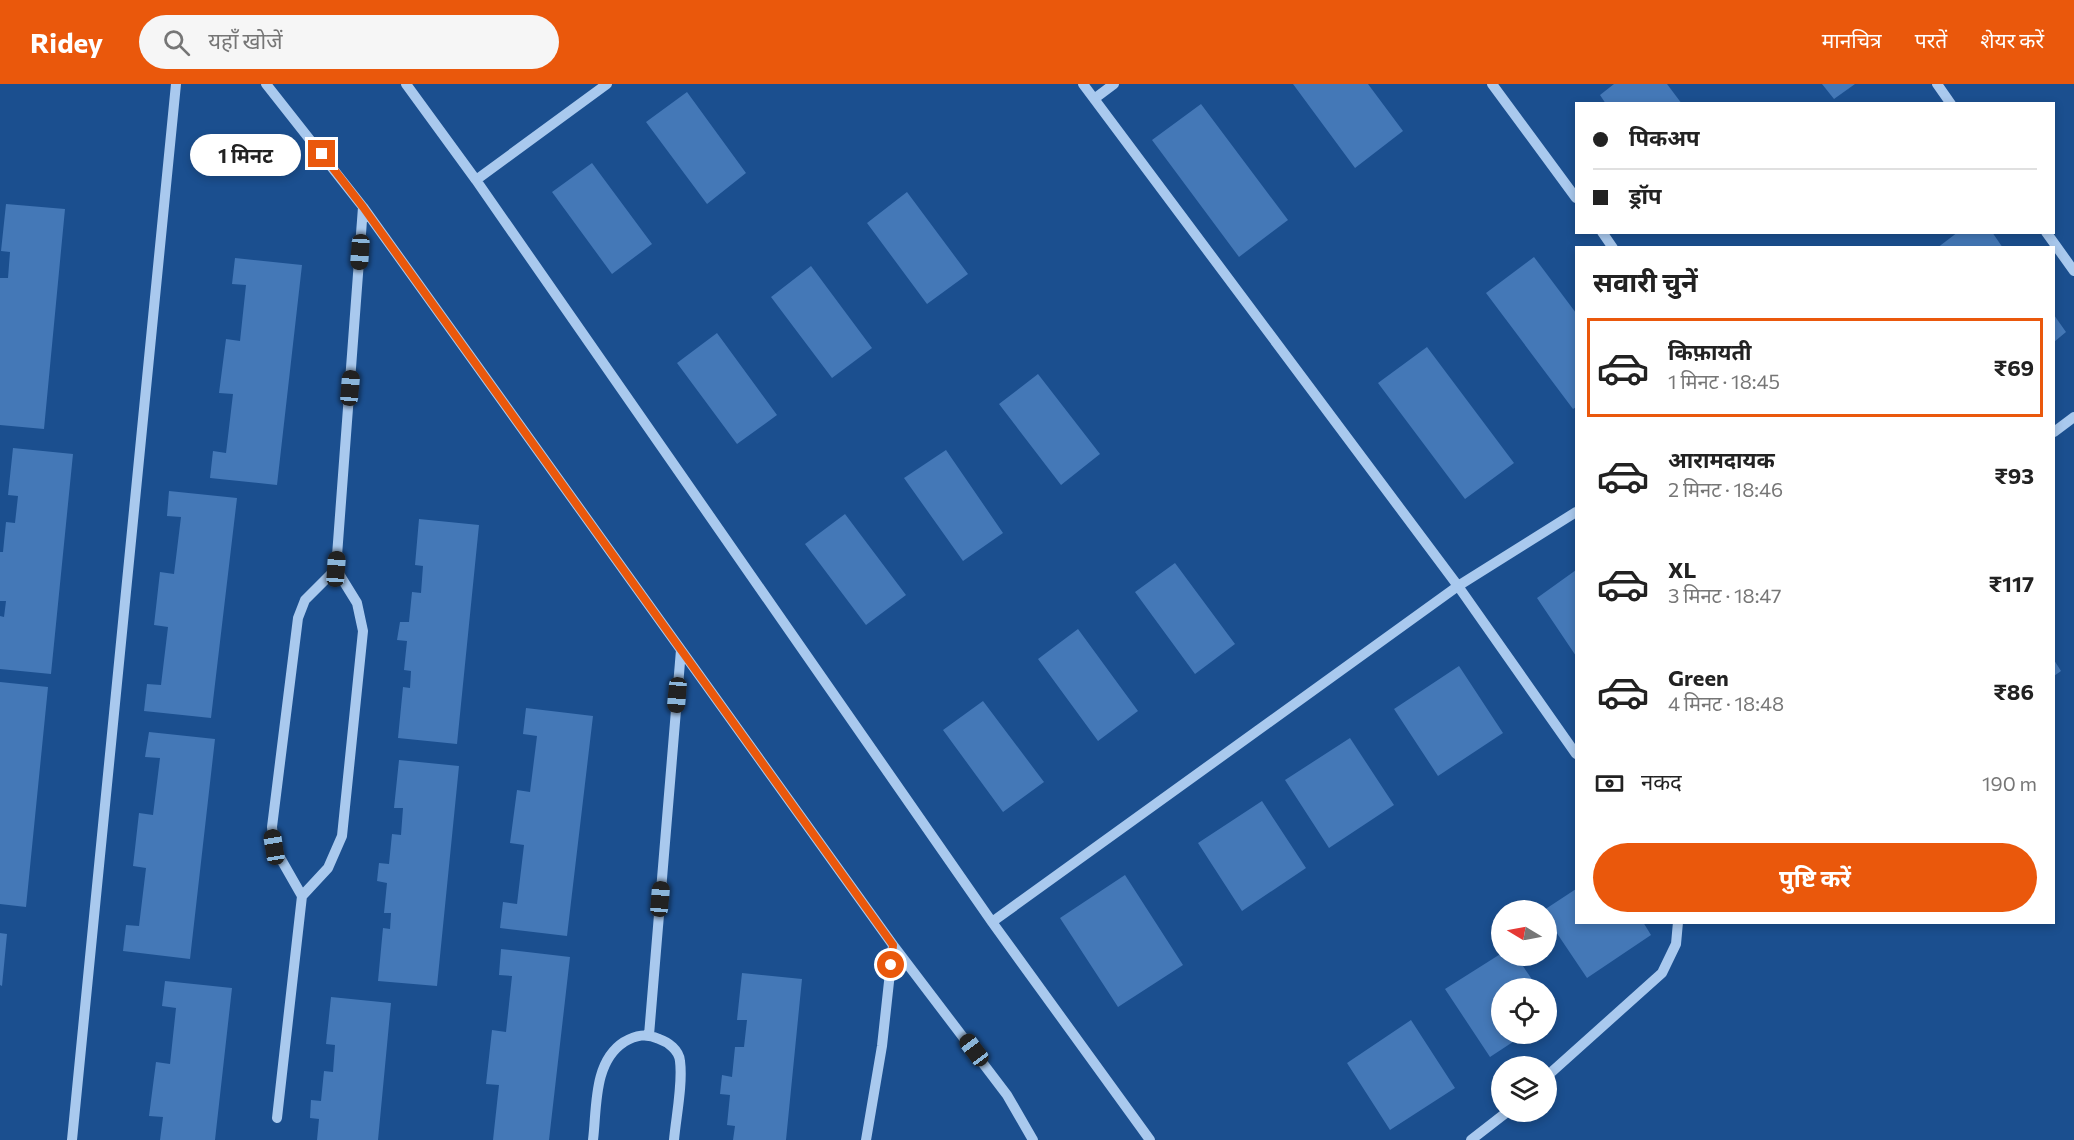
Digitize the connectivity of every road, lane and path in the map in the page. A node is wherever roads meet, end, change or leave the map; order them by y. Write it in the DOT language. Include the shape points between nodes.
graph roads {
  1 [pos="176,84"];
  2 [pos="266,84"];
  3 [pos="406,84"];
  4 [pos="607,84"];
  5 [pos="1083,84"];
  6 [pos="1114,84"];
  7 [pos="1492,84"];
  8 [pos="1936,84"];
  9 [pos="1094,99"];
  10 [pos="1950,102"];
  11 [pos="476,180"];
  12 [pos="1575,197"];
  13 [pos="363,207"];
  14 [pos="2047,234"];
  15 [pos="2074,271"];
  16 [pos="2074,417"];
  17 [pos="2055,431"];
  18 [pos="1575,513"];
  19 [pos="336,569"];
  20 [pos="1458,586"];
  21 [pos="681,650"];
  22 [pos="1575,753"];
  23 [pos="302,896"];
  24 [pos="992,922"];
  25 [pos="1678,924"];
  26 [pos="893,945"];
  27 [pos="649,1035"];
  28 [pos="1557,1067"];
  29 [pos="277,1118"];
  30 [pos="1494,1122"];
  31 [pos="72,1140"];
  32 [pos="593,1140"];
  33 [pos="674,1140"];
  34 [pos="866,1140"];
  35 [pos="1033,1140"];
  36 [pos="1150,1140"];
  37 [pos="1471,1140"];
  1 -- 31 [label="street"];
  2 -- 13 [label="street"];
  3 -- 11 [label="street"];
  4 -- 11 [label="street"];
  5 -- 9 [label="street"];
  6 -- 9 [label="street"];
  7 -- 12 [label="street"];
  8 -- 10 [label="street"];
  9 -- 20 [label="street"];
  11 -- 24 [label="street"];
  13 -- 19 [label="street"];
  13 -- 21 [label="street"];
  14 -- 15 [label="street"];
  16 -- 17 [label="street"];
  18 -- 20 [label="street"];
  19 -- 23 [label="street" via="357,603 363,631 342,837 328,868"];
  19 -- 23 [label="street" via="305,600 298,618 272,827 274,847"];
  20 -- 22 [label="street"];
  20 -- 24 [label="street"];
  21 -- 26 [label="street"];
  21 -- 27 [label="street"];
  23 -- 29 [label="street"];
  24 -- 36 [label="street"];
  25 -- 28 [label="street" via="1676,944 1662,973"];
  26 -- 34 [label="street"];
  26 -- 35 [label="street" via="1007,1095"];
  27 -- 32 [label="street" via="634,1037 606,1059"];
  27 -- 33 [label="street" via="674,1048 681,1060"];
  30 -- 37 [label="street"];
}
